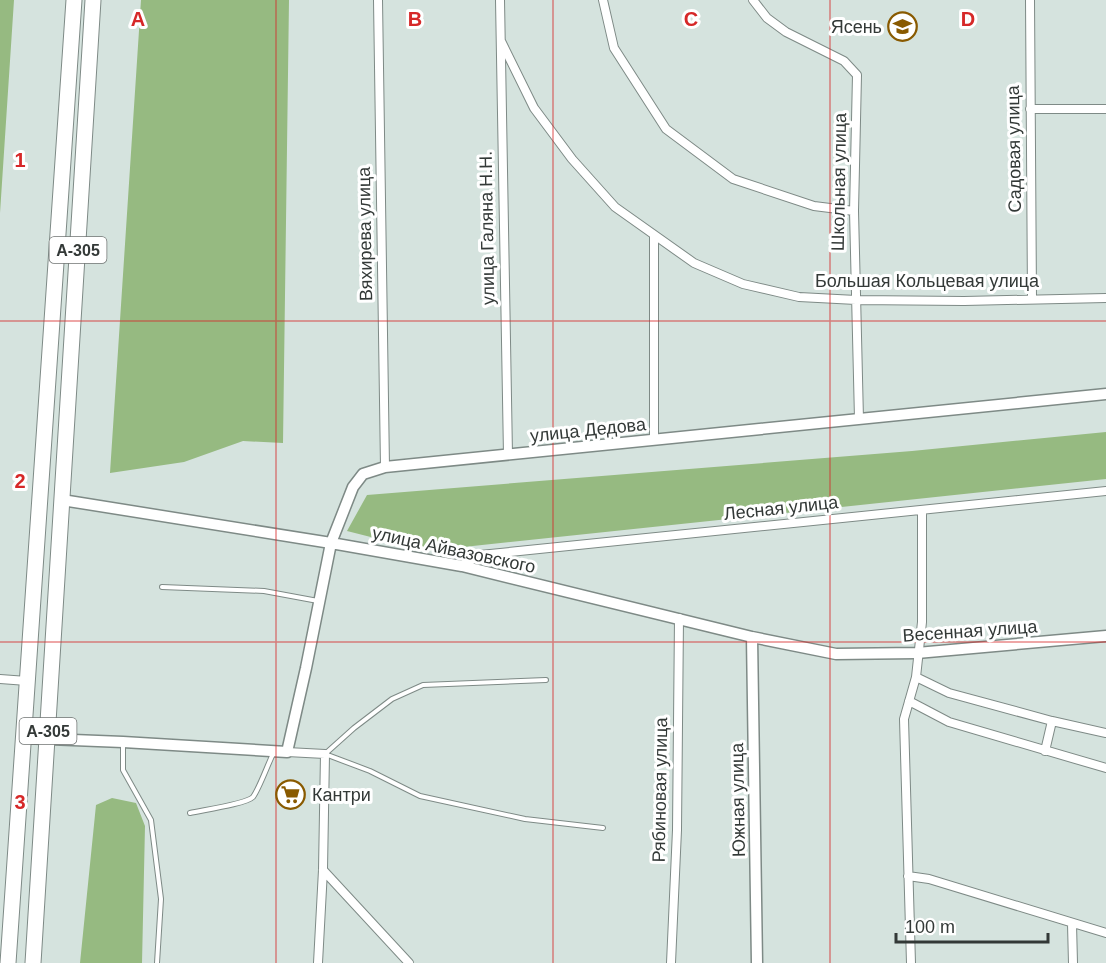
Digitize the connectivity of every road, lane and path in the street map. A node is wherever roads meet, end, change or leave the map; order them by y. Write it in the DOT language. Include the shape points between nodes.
graph roads {
  1 [pos="74,0"];
  2 [pos="93,0"];
  3 [pos="378,0"];
  4 [pos="500,0"];
  5 [pos="603,0"];
  6 [pos="753,0"];
  7 [pos="1030,0"];
  8 [pos="501,41"];
  9 [pos="1030,109"];
  10 [pos="1106,109"];
  11 [pos="854,211"];
  12 [pos="654,236"];
  13 [pos="1106,298"];
  14 [pos="1032,299"];
  15 [pos="856,300"];
  16 [pos="1106,394"];
  17 [pos="859,419"];
  18 [pos="654,439"];
  19 [pos="507,455"];
  20 [pos="385,468"];
  21 [pos="1106,491"];
  22 [pos="62,500"];
  23 [pos="922,511"];
  24 [pos="332,543"];
  25 [pos="462,566"];
  26 [pos="162,587"];
  27 [pos="319,602"];
  28 [pos="679,618"];
  29 [pos="1106,636"];
  30 [pos="752,637"];
  31 [pos="917,653"];
  32 [pos="836,654"];
  33 [pos="916,677"];
  34 [pos="0,679"];
  35 [pos="546,680"];
  36 [pos="27,681"];
  37 [pos="909,701"];
  38 [pos="1052,721"];
  39 [pos="1106,733"];
  40 [pos="23,738"];
  41 [pos="47,740"];
  42 [pos="123,742"];
  43 [pos="275,751"];
  44 [pos="1045,751"];
  45 [pos="287,752"];
  46 [pos="325,754"];
  47 [pos="1106,768"];
  48 [pos="190,813"];
  49 [pos="603,828"];
  50 [pos="323,870"];
  51 [pos="908,876"];
  52 [pos="1072,924"];
  53 [pos="1106,933"];
  54 [pos="8,963"];
  55 [pos="33,963"];
  56 [pos="157,963"];
  57 [pos="318,963"];
  58 [pos="409,963"];
  59 [pos="671,963"];
  60 [pos="757,963"];
  61 [pos="911,963"];
  62 [pos="1073,963"];
  1 -- 36 [label="highway, А-305"];
  2 -- 22 [label="highway, А-305"];
  3 -- 20 [label="street, Вяхирева улица"];
  4 -- 8 [label="street, улица Галяна Н.Н."];
  5 -- 11 [label="street" via="614,48 666,129 733,179 814,206"];
  6 -- 11 [label="street, Школьная улица" via="767,18 786,32 844,61 857,75"];
  7 -- 9 [label="street, Садовая улица"];
  8 -- 12 [label="street, Большая Кольцевая улица" via="534,108 572,159 615,207"];
  8 -- 19 [label="street, улица Галяна Н.Н."];
  9 -- 10 [label="street"];
  9 -- 14 [label="street, Садовая улица"];
  11 -- 15 [label="street, Школьная улица"];
  12 -- 15 [label="street, Большая Кольцевая улица" via="694,263 743,284 799,297"];
  12 -- 18 [label="street"];
  13 -- 14 [label="street, Большая Кольцевая улица"];
  14 -- 15 [label="street, Большая Кольцевая улица"];
  15 -- 17 [label="street, Школьная улица"];
  16 -- 17 [label="street, улица Дедова"];
  17 -- 18 [label="street, улица Дедова"];
  18 -- 19 [label="street, улица Дедова"];
  19 -- 20 [label="street, улица Дедова"];
  20 -- 24 [label="street, улица Дедова" via="363,474 353,487"];
  21 -- 23 [label="street, Лесная улица"];
  22 -- 24 [label="street, улица Айвазовского"];
  22 -- 41 [label="highway, А-305"];
  23 -- 25 [label="street, Лесная улица" via="480,555"];
  23 -- 31 [label="street" via="922,622"];
  24 -- 25 [label="street, улица Айвазовского"];
  24 -- 27 [label="street, улица Дедова"];
  25 -- 28 [label="street, улица Айвазовского"];
  26 -- 27 [label="lane" via="264,591"];
  27 -- 45 [label="street, улица Дедова"];
  28 -- 30 [label="street, улица Айвазовского"];
  28 -- 59 [label="street, Рябиновая улица"];
  29 -- 31 [label="street, Весенная улица"];
  30 -- 32 [label="street, улица Айвазовского"];
  30 -- 60 [label="street, Южная улица"];
  31 -- 32 [label="street, Весенная улица"];
  31 -- 33 [label="street"];
  33 -- 37 [label="street"];
  33 -- 38 [label="street" via="949,693"];
  34 -- 36 [label="street"];
  35 -- 46 [label="lane" via="423,685 392,699"];
  36 -- 40 [label="highway, А-305"];
  37 -- 44 [label="street" via="949,722"];
  37 -- 51 [label="street" via="904,719"];
  38 -- 39 [label="street"];
  38 -- 44 [label="street"];
  40 -- 41 [label="street"];
  40 -- 54 [label="highway, А-305"];
  41 -- 42 [label="street"];
  41 -- 55 [label="highway, А-305"];
  42 -- 43 [label="street"];
  42 -- 56 [label="lane" via="123,770 151,820 161,899"];
  43 -- 45 [label="street"];
  43 -- 48 [label="lane" via="253,796 243,804"];
  44 -- 47 [label="street"];
  45 -- 46 [label="street"];
  46 -- 49 [label="lane" via="420,795 525,819"];
  46 -- 50 [label="street"];
  50 -- 57 [label="street"];
  50 -- 58 [label="street"];
  51 -- 52 [label="street" via="929,879"];
  51 -- 61 [label="street"];
  52 -- 53 [label="street"];
  52 -- 62 [label="street"];
}
